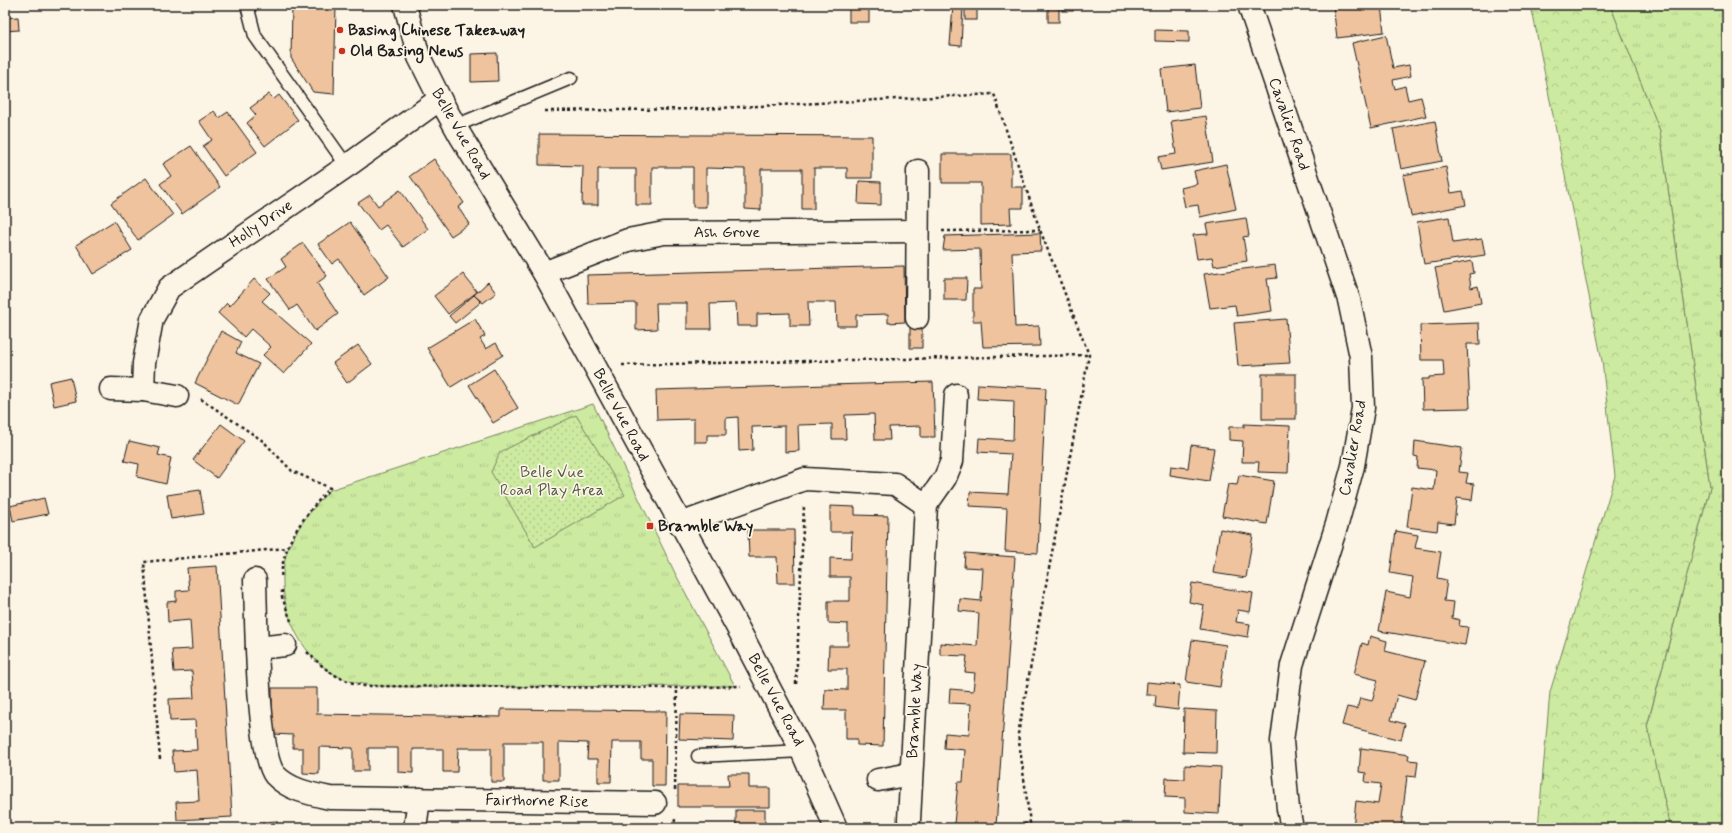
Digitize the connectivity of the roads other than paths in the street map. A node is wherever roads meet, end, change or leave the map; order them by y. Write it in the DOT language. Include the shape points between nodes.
graph roads {
  1 [pos="247,5"];
  2 [pos="405,5"];
  3 [pos="1248,5"];
  4 [pos="571,78"];
  5 [pos="440,99"];
  6 [pos="455,126"];
  7 [pos="347,166"];
  8 [pos="918,171"];
  9 [pos="917,231"];
  10 [pos="544,274"];
  11 [pos="917,318"];
  12 [pos="111,389"];
  13 [pos="143,390"];
  14 [pos="956,395"];
  15 [pos="177,396"];
  16 [pos="926,505"];
  17 [pos="680,524"];
  18 [pos="255,580"];
  19 [pos="294,640"];
  20 [pos="257,648"];
  21 [pos="802,751"];
  22 [pos="698,756"];
  23 [pos="911,774"];
  24 [pos="878,780"];
  25 [pos="419,798"];
  26 [pos="655,803"];
  27 [pos="909,820"];
  28 [pos="415,828"];
  29 [pos="836,828"];
  30 [pos="1292,828"];
  1 -- 7 [label="lane" via="255,36"];
  2 -- 5 [label="street, Belle Vue Road" via="419,57"];
  3 -- 30 [label="street, Cavalier Road" via="1349,300 1361,357 1363,408 1353,466 1291,673 1282,741"];
  4 -- 6 [label="lane"];
  5 -- 6 [label="street, Belle Vue Road"];
  5 -- 7 [label="street, Holly Drive"];
  6 -- 10 [label="street, Belle Vue Road"];
  7 -- 13 [label="street, Holly Drive" via="169,288 152,319 144,363"];
  8 -- 9 [label="street"];
  9 -- 10 [label="street, Ash Grove" via="664,233 628,240"];
  9 -- 11 [label="street"];
  10 -- 17 [label="street, Belle Vue Road"];
  12 -- 13 [label="street"];
  13 -- 15 [label="street"];
  14 -- 16 [label="street" via="952,461 945,478"];
  16 -- 17 [label="street" via="895,484 805,479"];
  16 -- 23 [label="street, Bramble Way"];
  17 -- 21 [label="street, Belle Vue Road" via="769,685"];
  18 -- 20 [label="street, Fairthorne Rise"];
  19 -- 20 [label="street"];
  20 -- 25 [label="street, Fairthorne Rise" via="263,726 268,757 274,774 288,785 306,793 330,798"];
  21 -- 22 [label="lane"];
  21 -- 29 [label="street, Belle Vue Road"];
  23 -- 24 [label="street, Bramble Way"];
  23 -- 27 [label="street, Bramble Way"];
  25 -- 26 [label="street, Fairthorne Rise"];
  25 -- 28 [label="street"];
}
